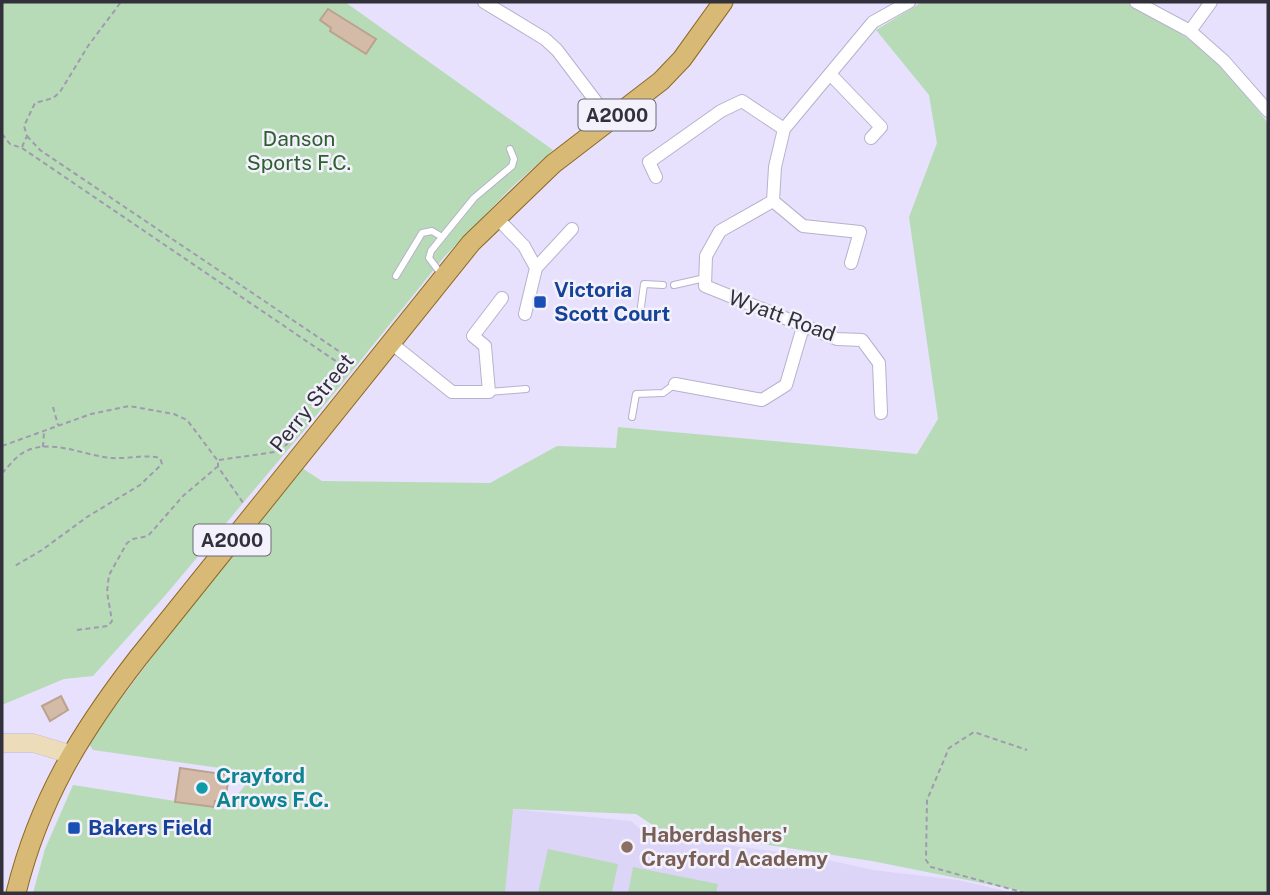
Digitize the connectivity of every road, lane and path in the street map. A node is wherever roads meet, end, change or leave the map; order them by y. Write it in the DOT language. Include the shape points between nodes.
graph roads {
  1 [pos="121,2"];
  2 [pos="484,2"];
  3 [pos="723,2"];
  4 [pos="909,2"];
  5 [pos="1136,2"];
  6 [pos="1211,2"];
  7 [pos="1190,31"];
  8 [pos="830,74"];
  9 [pos="1268,111"];
  10 [pos="610,120"];
  11 [pos="784,130"];
  12 [pos="2,134"];
  13 [pos="27,136"];
  14 [pos="871,138"];
  15 [pos="22,148"];
  16 [pos="510,149"];
  17 [pos="656,177"];
  18 [pos="773,201"];
  19 [pos="496,216"];
  20 [pos="572,229"];
  21 [pos="442,237"];
  22 [pos="851,263"];
  23 [pos="536,268"];
  24 [pos="442,275"];
  25 [pos="396,276"];
  26 [pos="705,278"];
  27 [pos="663,285"];
  28 [pos="674,285"];
  29 [pos="502,298"];
  30 [pos="525,314"];
  31 [pos="640,314"];
  32 [pos="803,327"];
  33 [pos="391,343"];
  34 [pos="346,368"];
  35 [pos="341,369"];
  36 [pos="675,384"];
  37 [pos="526,389"];
  38 [pos="489,392"];
  39 [pos="53,407"];
  40 [pos="881,412"];
  41 [pos="632,417"];
  42 [pos="58,426"];
  43 [pos="44,431"];
  44 [pos="290,440"];
  45 [pos="2,446"];
  46 [pos="43,448"];
  47 [pos="218,461"];
  48 [pos="218,467"];
  49 [pos="2,473"];
  50 [pos="254,512"];
  51 [pos="13,567"];
  52 [pos="77,630"];
  53 [pos="2,743"];
  54 [pos="1027,750"];
  55 [pos="70,754"];
  56 [pos="16,893"];
  57 [pos="1025,893"];
  1 -- 13 [label="path" via="60,92 35,103 24,126"];
  2 -- 10 [label="street" via="557,50"];
  3 -- 10 [label="main road, Perry Street / A2000" via="682,59"];
  4 -- 8 [label="street" via="873,22"];
  5 -- 7 [label="street"];
  6 -- 7 [label="street"];
  7 -- 9 [label="street"];
  8 -- 11 [label="street"];
  8 -- 14 [label="street" via="881,127"];
  10 -- 19 [label="main road, Perry Street / A2000"];
  11 -- 17 [label="street" via="742,101 720,111 649,162"];
  11 -- 18 [label="street"];
  12 -- 15 [label="path" via="10,144"];
  13 -- 15 [label="path"];
  13 -- 34 [label="path" via="40,150 349,358"];
  15 -- 34 [label="path"];
  16 -- 21 [label="lane" via="512,166 474,198"];
  18 -- 22 [label="street" via="803,226 860,232"];
  18 -- 26 [label="street, Wyatt Road" via="720,231 706,257"];
  19 -- 23 [label="street" via="524,246"];
  19 -- 24 [label="main road, Perry Street / A2000"];
  20 -- 23 [label="street"];
  21 -- 24 [label="lane" via="429,258"];
  21 -- 25 [label="lane" via="432,231 422,233"];
  23 -- 30 [label="street"];
  24 -- 33 [label="main road, Perry Street / A2000"];
  26 -- 28 [label="lane"];
  26 -- 32 [label="street, Wyatt Road" via="705,286"];
  27 -- 31 [label="lane" via="645,284"];
  29 -- 38 [label="street" via="474,336 485,346"];
  32 -- 36 [label="street" via="786,385 762,400"];
  32 -- 40 [label="street, Wyatt Road" via="862,340 879,363"];
  33 -- 38 [label="street" via="452,392"];
  33 -- 50 [label="main road, Perry Street / A2000"];
  34 -- 35 [label="path"];
  36 -- 41 [label="lane" via="663,393 636,394"];
  37 -- 38 [label="lane"];
  39 -- 42 [label="path"];
  42 -- 43 [label="path"];
  42 -- 47 [label="path" via="129,406 174,414 187,420"];
  43 -- 45 [label="path"];
  43 -- 46 [label="path"];
  44 -- 47 [label="path" via="268,454"];
  46 -- 49 [label="path" via="21,454"];
  46 -- 51 [label="path" via="109,458 146,454 160,458 162,464 140,485"];
  47 -- 48 [label="path"];
  48 -- 50 [label="path"];
  48 -- 52 [label="path" via="183,496 148,536 127,543 109,575 112,621 108,626"];
  50 -- 55 [label="main road, Perry Street / A2000" via="124,676"];
  53 -- 55 [label="street" via="33,743"];
  54 -- 57 [label="path" via="974,732 949,748 928,800 926,860 931,867"];
  55 -- 56 [label="main road, Perry Street / A2000" via="40,816"];
}
